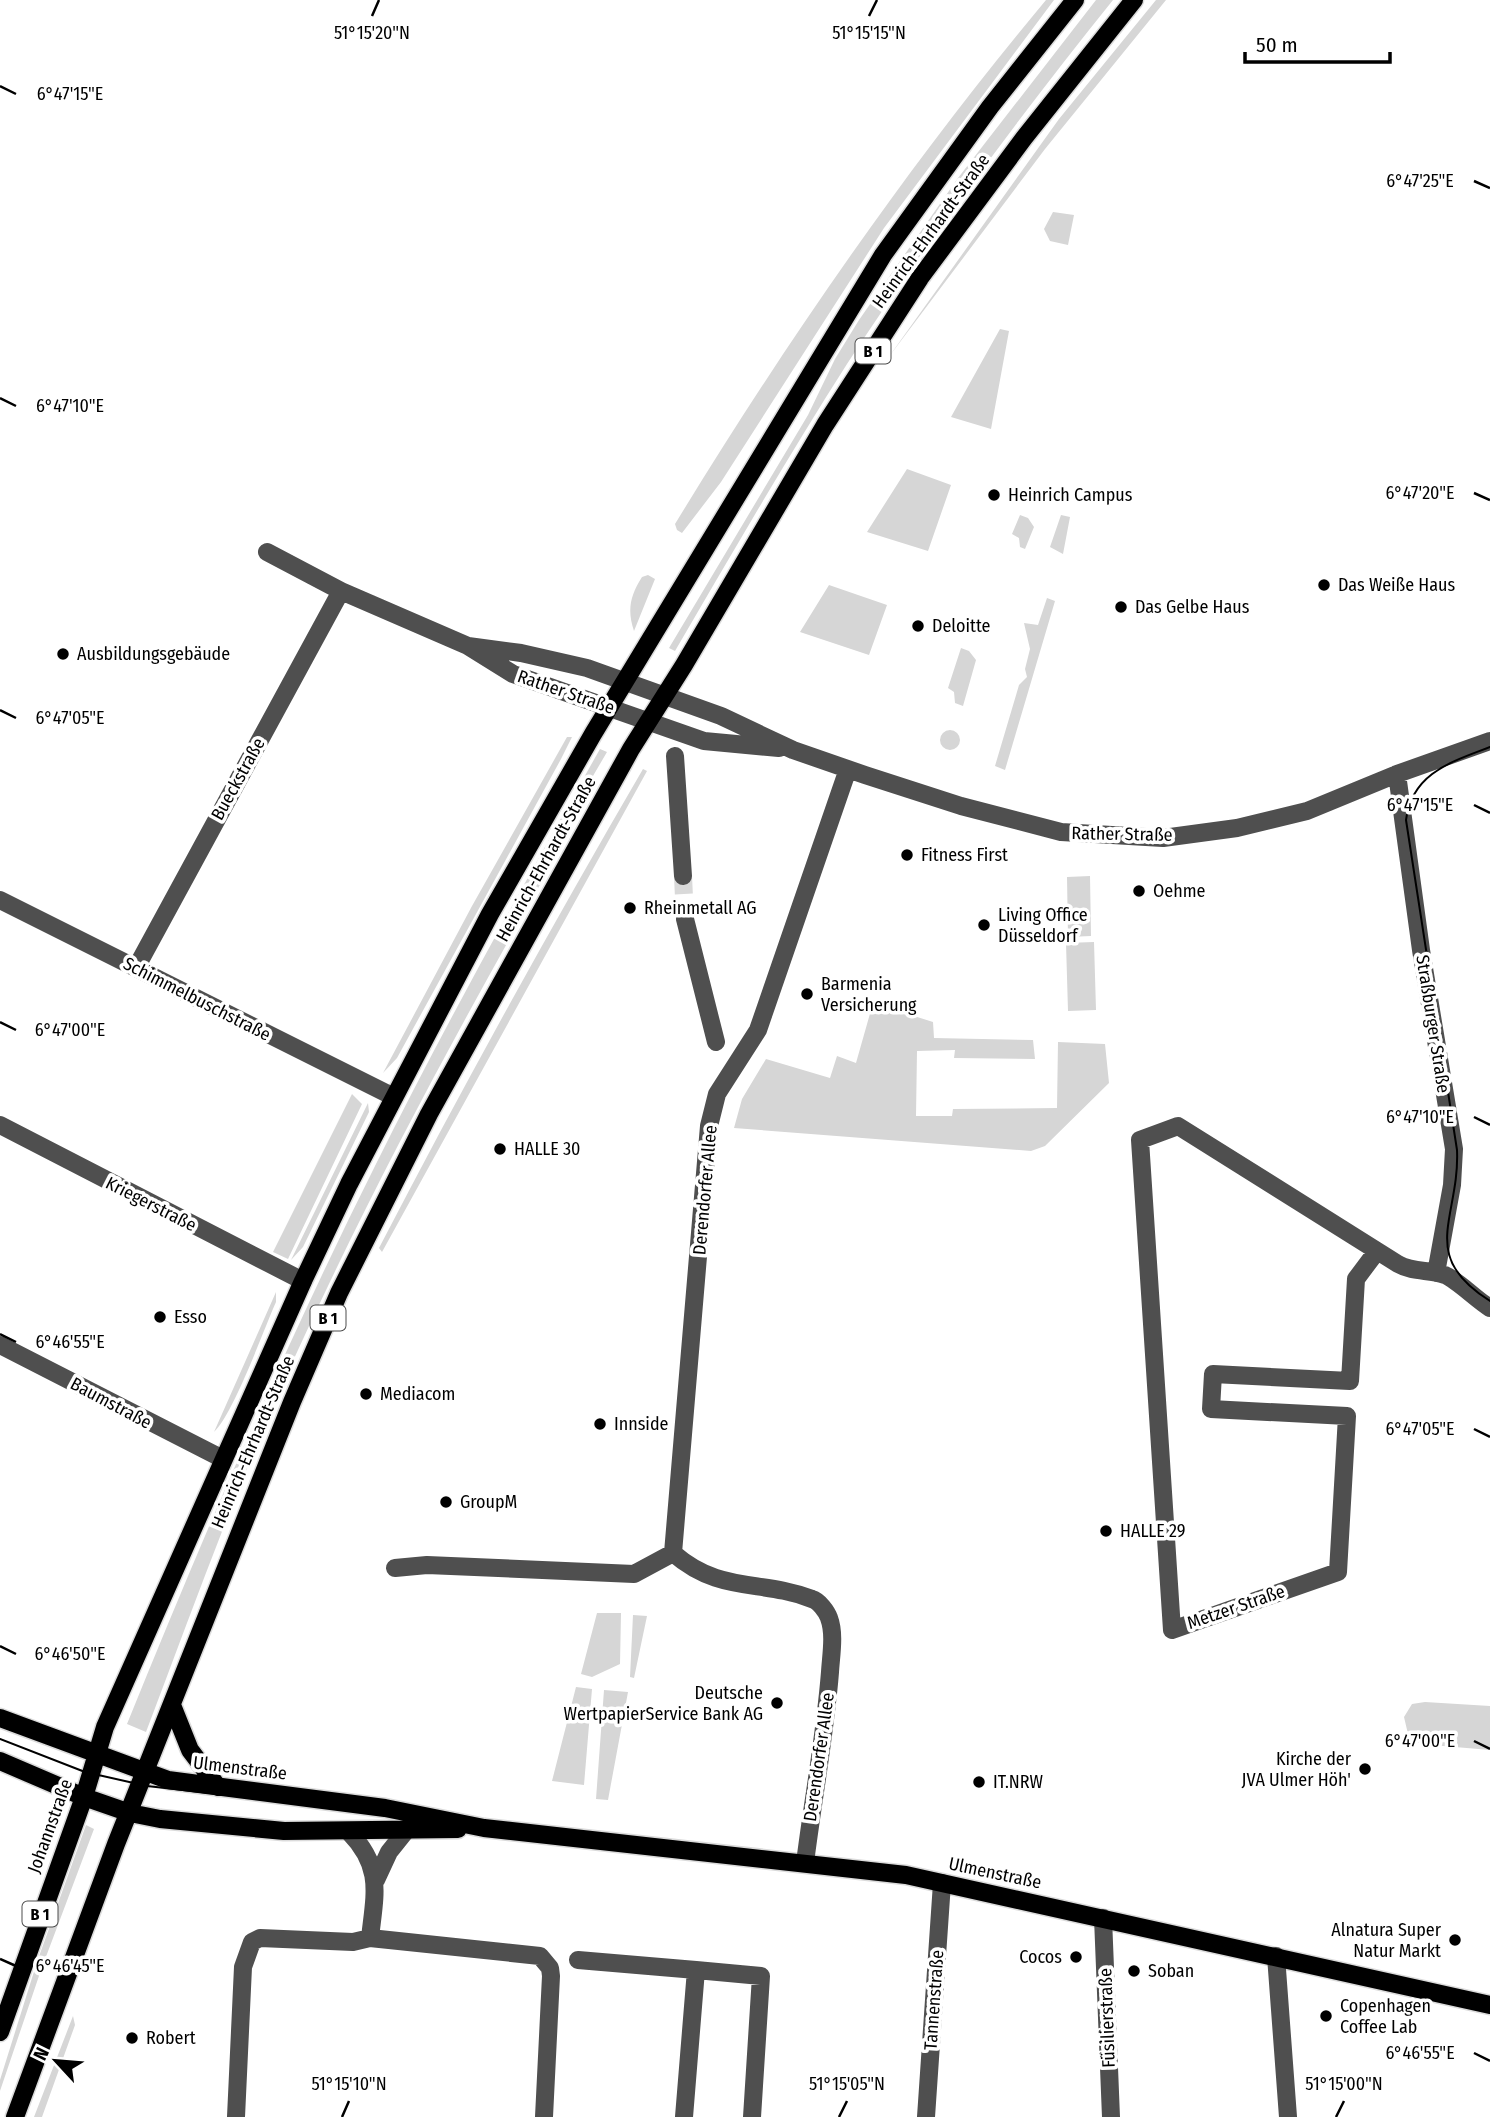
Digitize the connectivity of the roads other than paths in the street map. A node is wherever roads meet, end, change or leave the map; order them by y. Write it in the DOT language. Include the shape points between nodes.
graph roads {
  1 [pos="1076,0"];
  2 [pos="1134,0"];
  3 [pos="267,552"];
  4 [pos="341,591"];
  5 [pos="468,646"];
  6 [pos="626,682"];
  7 [pos="665,695"];
  8 [pos="610,707"];
  9 [pos="648,722"];
  10 [pos="1490,741"];
  11 [pos="793,750"];
  12 [pos="675,756"];
  13 [pos="848,769"];
  14 [pos="1397,774"];
  15 [pos="684,876"];
  16 [pos="0,900"];
  17 [pos="685,919"];
  18 [pos="136,968"];
  19 [pos="716,1042"];
  20 [pos="394,1097"];
  21 [pos="0,1125"];
  22 [pos="1377,1251"];
  23 [pos="1436,1273"];
  24 [pos="303,1281"];
  25 [pos="1490,1308"];
  26 [pos="0,1345"];
  27 [pos="223,1459"];
  28 [pos="673,1553"];
  29 [pos="395,1568"];
  30 [pos="172,1706"];
  31 [pos="0,1718"];
  32 [pos="98,1754"];
  33 [pos="0,1761"];
  34 [pos="145,1774"];
  35 [pos="218,1787"];
  36 [pos="84,1797"];
  37 [pos="130,1813"];
  38 [pos="484,1828"];
  39 [pos="349,1832"];
  40 [pos="405,1832"];
  41 [pos="805,1863"];
  42 [pos="376,1880"];
  43 [pos="942,1883"];
  44 [pos="1103,1918"];
  45 [pos="369,1938"];
  46 [pos="1276,1956"];
  47 [pos="578,1960"];
  48 [pos="696,1970"];
  49 [pos="1490,2005"];
  50 [pos="0,2032"];
  51 [pos="15,2117"];
  52 [pos="236,2117"];
  53 [pos="544,2117"];
  54 [pos="684,2117"];
  55 [pos="751,2117"];
  56 [pos="926,2117"];
  57 [pos="1111,2117"];
  58 [pos="1288,2117"];
  1 -- 6 [label="main road, Heinrich-Ehrhardt-Straße / B 1" via="990,107 883,256"];
  2 -- 7 [label="main road, Heinrich-Ehrhardt-Straße / B 1" via="920,278 825,425"];
  3 -- 4 [label="street, Rather Straße"];
  4 -- 5 [label="street, Rather Straße"];
  4 -- 18 [label="street, Bueckstraße"];
  5 -- 6 [label="street, Rather Straße" via="568,663"];
  5 -- 8 [label="street, Rather Straße" via="513,674"];
  6 -- 7 [label="street, Rather Straße"];
  6 -- 8 [label="main road, Heinrich-Ehrhardt-Straße / B 1"];
  7 -- 9 [label="main road, Heinrich-Ehrhardt-Straße / B 1"];
  7 -- 11 [label="street, Rather Straße"];
  8 -- 9 [label="street, Rather Straße"];
  8 -- 20 [label="main road, Heinrich-Ehrhardt-Straße / B 1" via="490,914"];
  9 -- 11 [label="street, Rather Straße" via="704,741"];
  9 -- 30 [label="main road, Heinrich-Ehrhardt-Straße / B 1" via="429,1114 339,1293 230,1553"];
  10 -- 14 [label="street, Rather Straße"];
  11 -- 13 [label="street, Rather Straße"];
  12 -- 15 [label="street"];
  13 -- 14 [label="street, Rather Straße" via="1061,832 1163,838 1237,828 1307,811"];
  13 -- 28 [label="street, Derendorfer Allee" via="758,1030 718,1094 709,1126"];
  14 -- 23 [label="street, Straßburger Straße" via="1454,1149"];
  16 -- 18 [label="street, Schimmelbuschstraße"];
  17 -- 19 [label="street"];
  18 -- 20 [label="street, Schimmelbuschstraße"];
  20 -- 24 [label="main road, Heinrich-Ehrhardt-Straße / B 1"];
  21 -- 24 [label="street, Kriegerstraße"];
  22 -- 22 [label="street, Metzer Straße" via="1178,1126 1140,1140 1172,1630 1338,1572 1347,1416 1211,1409 1213,1374 1350,1381 1356,1279"];
  22 -- 23 [label="street, Metzer Straße" via="1408,1270"];
  23 -- 25 [label="street, Metzer Straße"];
  24 -- 27 [label="main road, Heinrich-Ehrhardt-Straße / B 1"];
  26 -- 27 [label="street, Baumstraße"];
  27 -- 32 [label="main road, Heinrich-Ehrhardt-Straße / B 1" via="105,1727"];
  28 -- 29 [label="street" via="634,1574 427,1565"];
  28 -- 41 [label="street, Derendorfer Allee" via="710,1578 816,1600 829,1617 828,1698"];
  30 -- 34 [label="main road, Heinrich-Ehrhardt-Straße / B 1"];
  30 -- 35 [label="main road" via="190,1750"];
  31 -- 32 [label="main road, Ulmenstraße"];
  32 -- 34 [label="main road, Ulmenstraße"];
  32 -- 36 [label="main road, Johannstraße / B 1"];
  33 -- 36 [label="main road, Ulmenstraße"];
  34 -- 35 [label="main road, Ulmenstraße"];
  34 -- 37 [label="main road, Heinrich-Ehrhardt-Straße / B 1"];
  35 -- 38 [label="main road, Ulmenstraße" via="385,1808"];
  36 -- 37 [label="main road, Ulmenstraße"];
  36 -- 50 [label="main road, Johannstraße / B 1"];
  37 -- 39 [label="main road, Ulmenstraße" via="284,1831"];
  37 -- 51 [label="main road, B 1"];
  38 -- 40 [label="main road, Ulmenstraße"];
  38 -- 41 [label="main road, Ulmenstraße"];
  39 -- 40 [label="main road, Ulmenstraße"];
  39 -- 42 [label="street" via="363,1847"];
  40 -- 42 [label="street"];
  41 -- 43 [label="main road, Ulmenstraße"];
  42 -- 45 [label="street"];
  43 -- 44 [label="main road, Ulmenstraße"];
  43 -- 56 [label="street, Tannenstraße"];
  44 -- 46 [label="main road, Ulmenstraße"];
  44 -- 57 [label="street, Füsilierstraße"];
  45 -- 52 [label="street" via="353,1942 260,1938 252,1942 243,1967"];
  45 -- 53 [label="street" via="540,1956 551,1976"];
  46 -- 49 [label="main road, Ulmenstraße"];
  46 -- 58 [label="street"];
  47 -- 48 [label="street"];
  48 -- 54 [label="street"];
  48 -- 55 [label="street" via="761,1976"];
}
